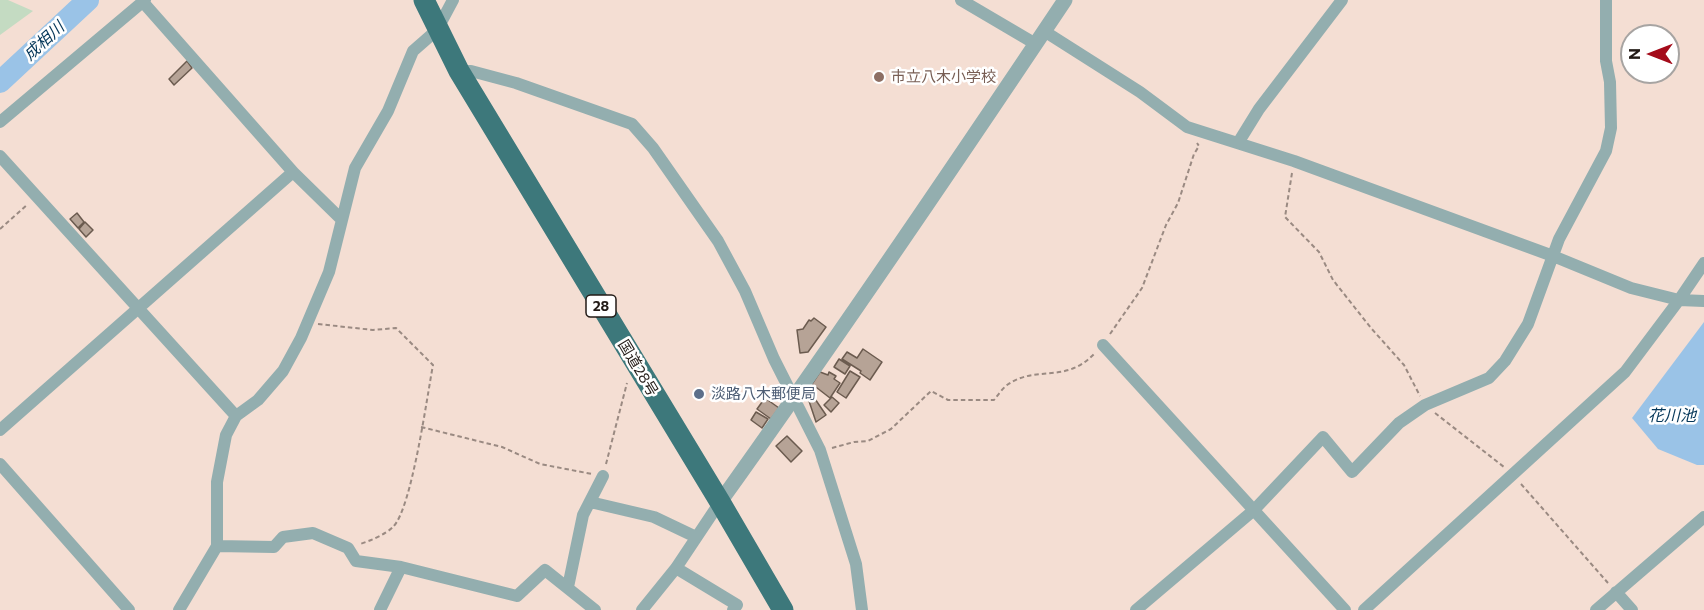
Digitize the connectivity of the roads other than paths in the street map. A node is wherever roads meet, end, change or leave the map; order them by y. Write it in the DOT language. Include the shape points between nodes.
graph roads {
  1 [pos="424,0"];
  2 [pos="453,0"];
  3 [pos="961,0"];
  4 [pos="1065,0"];
  5 [pos="1342,0"];
  6 [pos="1606,0"];
  7 [pos="143,1"];
  8 [pos="437,30"];
  9 [pos="1044,31"];
  10 [pos="1034,44"];
  11 [pos="459,71"];
  12 [pos="0,122"];
  13 [pos="1238,143"];
  14 [pos="0,156"];
  15 [pos="293,172"];
  16 [pos="342,219"];
  17 [pos="1553,256"];
  18 [pos="1704,263"];
  19 [pos="1679,300"];
  20 [pos="1704,301"];
  21 [pos="137,307"];
  22 [pos="1102,345"];
  23 [pos="794,399"];
  24 [pos="236,416"];
  25 [pos="0,430"];
  26 [pos="0,464"];
  27 [pos="603,476"];
  28 [pos="590,502"];
  29 [pos="720,502"];
  30 [pos="1254,510"];
  31 [pos="1704,517"];
  32 [pos="696,537"];
  33 [pos="217,546"];
  34 [pos="401,567"];
  35 [pos="676,568"];
  36 [pos="568,587"];
  37 [pos="1616,592"];
  38 [pos="129,610"];
  39 [pos="180,610"];
  40 [pos="380,610"];
  41 [pos="595,610"];
  42 [pos="642,610"];
  43 [pos="733,610"];
  44 [pos="783,610"];
  45 [pos="861,610"];
  46 [pos="1136,610"];
  47 [pos="1345,610"];
  48 [pos="1364,610"];
  49 [pos="1596,610"];
  50 [pos="1632,610"];
  1 -- 8 [label="highway, 国道28号 / 28"];
  2 -- 8 [label="street"];
  3 -- 10 [label="street"];
  4 -- 9 [label="street"];
  5 -- 13 [label="street" via="1259,109"];
  6 -- 17 [label="street" via="1611,128 1606,151"];
  7 -- 12 [label="street"];
  7 -- 15 [label="street"];
  8 -- 11 [label="highway, 国道28号 / 28"];
  8 -- 16 [label="street" via="413,51 387,111 355,168"];
  9 -- 10 [label="street"];
  9 -- 13 [label="street" via="1187,127"];
  10 -- 23 [label="street"];
  11 -- 23 [label="street" via="516,83 632,124 718,241"];
  11 -- 29 [label="highway, 国道28号 / 28"];
  13 -- 17 [label="street"];
  14 -- 21 [label="street"];
  15 -- 16 [label="street"];
  15 -- 21 [label="street"];
  16 -- 24 [label="street" via="329,272 301,338 283,371 258,400"];
  17 -- 19 [label="street" via="1631,288"];
  17 -- 30 [label="street" via="1528,324 1505,361 1489,378 1425,405 1399,423 1352,472 1323,437"];
  18 -- 19 [label="street"];
  19 -- 20 [label="street"];
  19 -- 48 [label="street" via="1625,372"];
  21 -- 24 [label="street"];
  21 -- 25 [label="street"];
  22 -- 30 [label="street"];
  23 -- 29 [label="street"];
  23 -- 45 [label="street" via="820,450 856,564"];
  24 -- 33 [label="street" via="225,435 217,482"];
  26 -- 38 [label="street"];
  27 -- 28 [label="street"];
  28 -- 32 [label="street" via="654,517"];
  28 -- 36 [label="street"];
  29 -- 32 [label="street"];
  29 -- 44 [label="highway, 国道28号 / 28"];
  30 -- 46 [label="street"];
  30 -- 47 [label="street"];
  31 -- 37 [label="street"];
  32 -- 35 [label="street"];
  33 -- 34 [label="street" via="274,547 283,537 313,532 348,548 357,561"];
  33 -- 39 [label="street"];
  34 -- 36 [label="street" via="517,596 544,570"];
  34 -- 40 [label="street"];
  35 -- 42 [label="street"];
  35 -- 43 [label="street" via="737,605"];
  36 -- 41 [label="street"];
  37 -- 49 [label="street"];
  37 -- 50 [label="street"];
}
